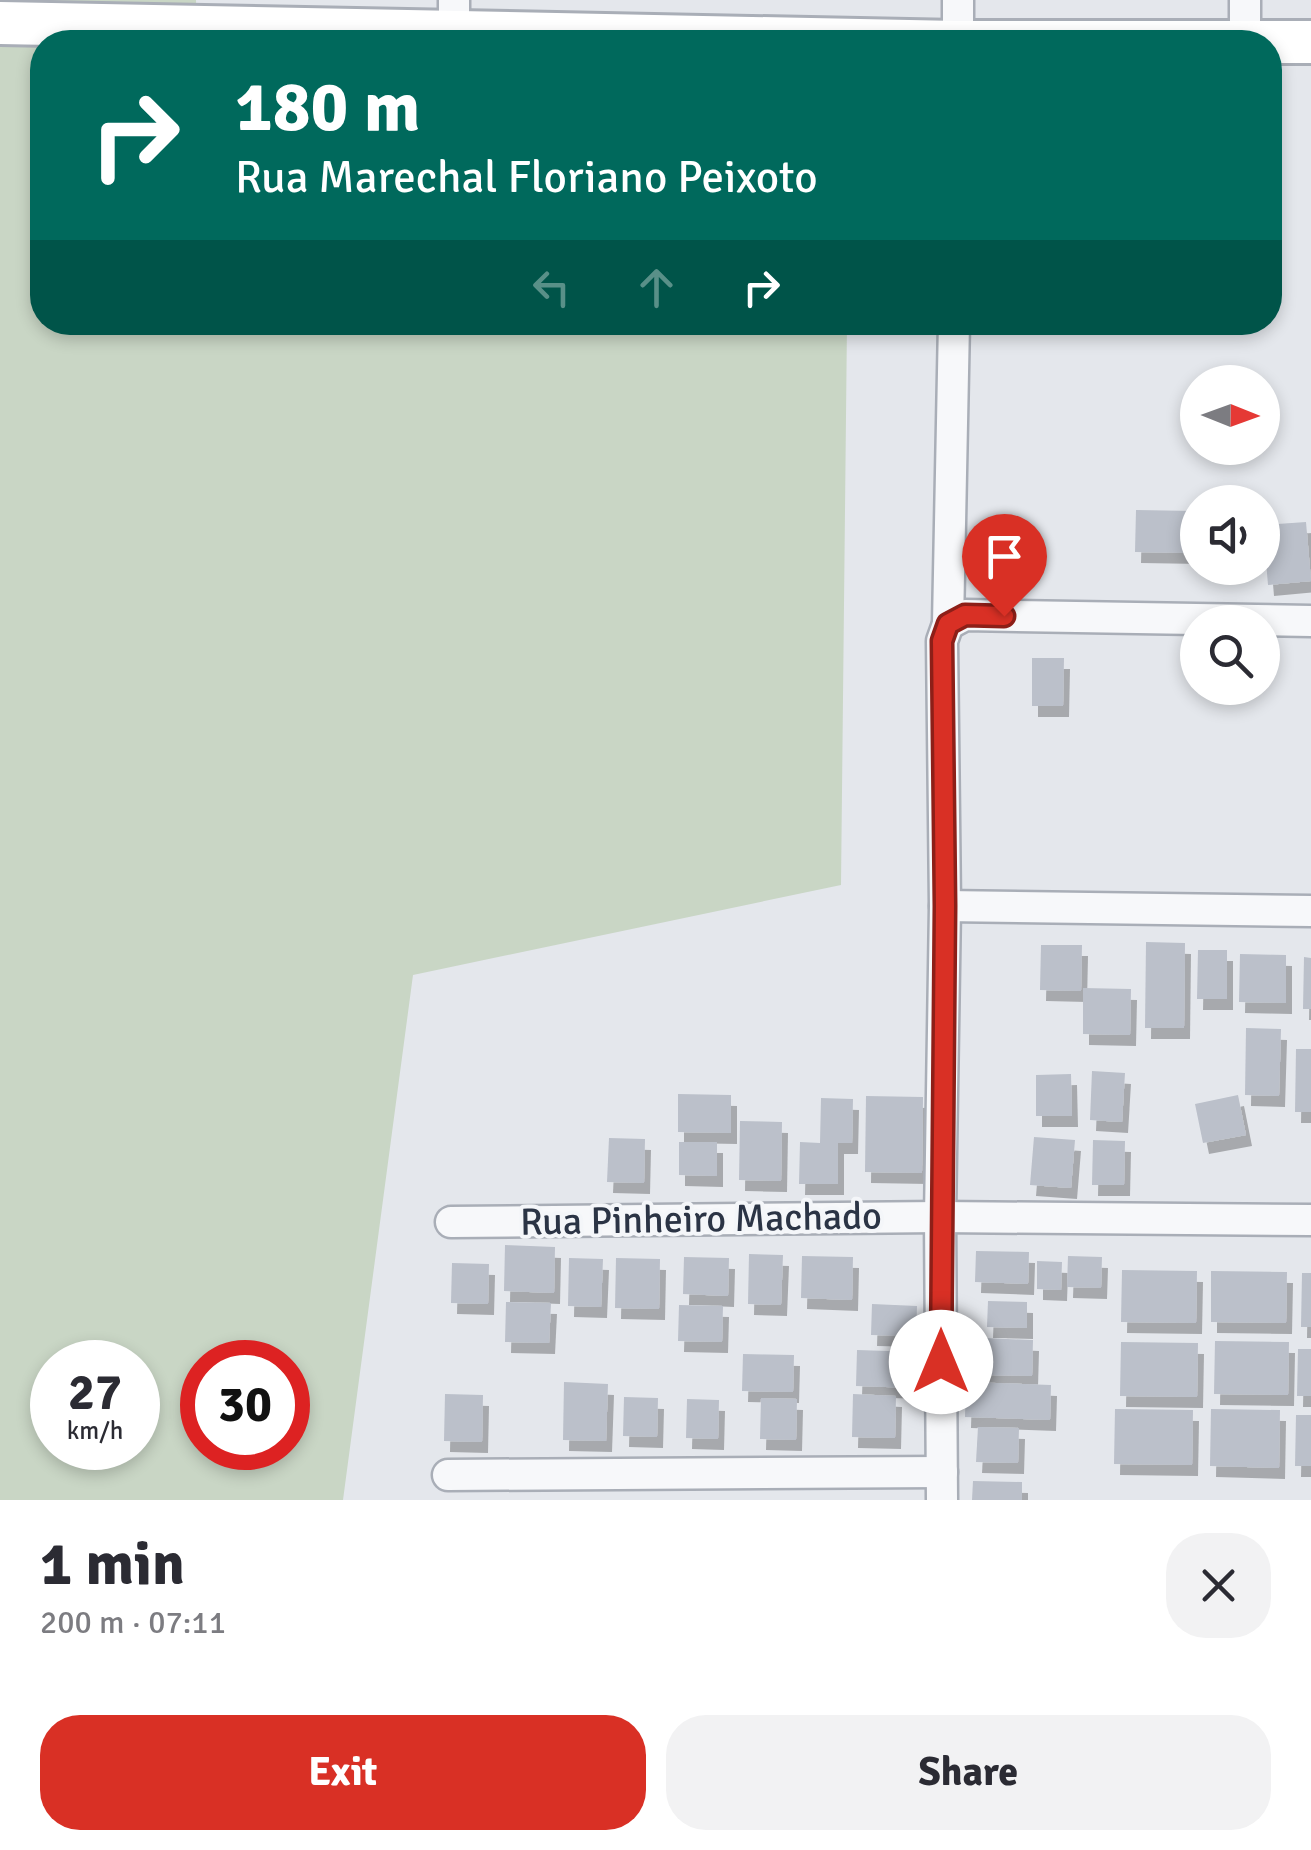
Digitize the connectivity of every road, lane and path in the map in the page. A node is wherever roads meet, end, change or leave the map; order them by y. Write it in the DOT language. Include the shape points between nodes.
graph roads {
  1 [pos="958,0"];
  2 [pos="454,16"];
  3 [pos="1245,20"];
  4 [pos="0,22"];
  5 [pos="725,30"];
  6 [pos="958,30"];
  7 [pos="1115,30"];
  8 [pos="1275,30"];
  9 [pos="1282,32"];
  10 [pos="1311,42"];
  11 [pos="954,335"];
  12 [pos="1311,621"];
  13 [pos="948,624"];
  14 [pos="945,906"];
  15 [pos="1311,911"];
  16 [pos="940,1217"];
  17 [pos="1311,1220"];
  18 [pos="451,1222"];
  19 [pos="448,1475"];
  20 [pos="942,1486"];
  1 -- 6 [label="street"];
  2 -- 4 [label="street"];
  2 -- 5 [label="street"];
  3 -- 7 [label="street"];
  3 -- 8 [label="street"];
  9 -- 10 [label="street"];
  11 -- 13 [label="street"];
  12 -- 13 [label="street" via="965,615"];
  13 -- 14 [label="street" via="942,641"];
  14 -- 15 [label="street"];
  14 -- 16 [label="street"];
  16 -- 17 [label="street, Rua Pinheiro Machado"];
  16 -- 18 [label="street, Rua Pinheiro Machado"];
  16 -- 20 [label="street"];
  19 -- 20 [label="street"];
}
